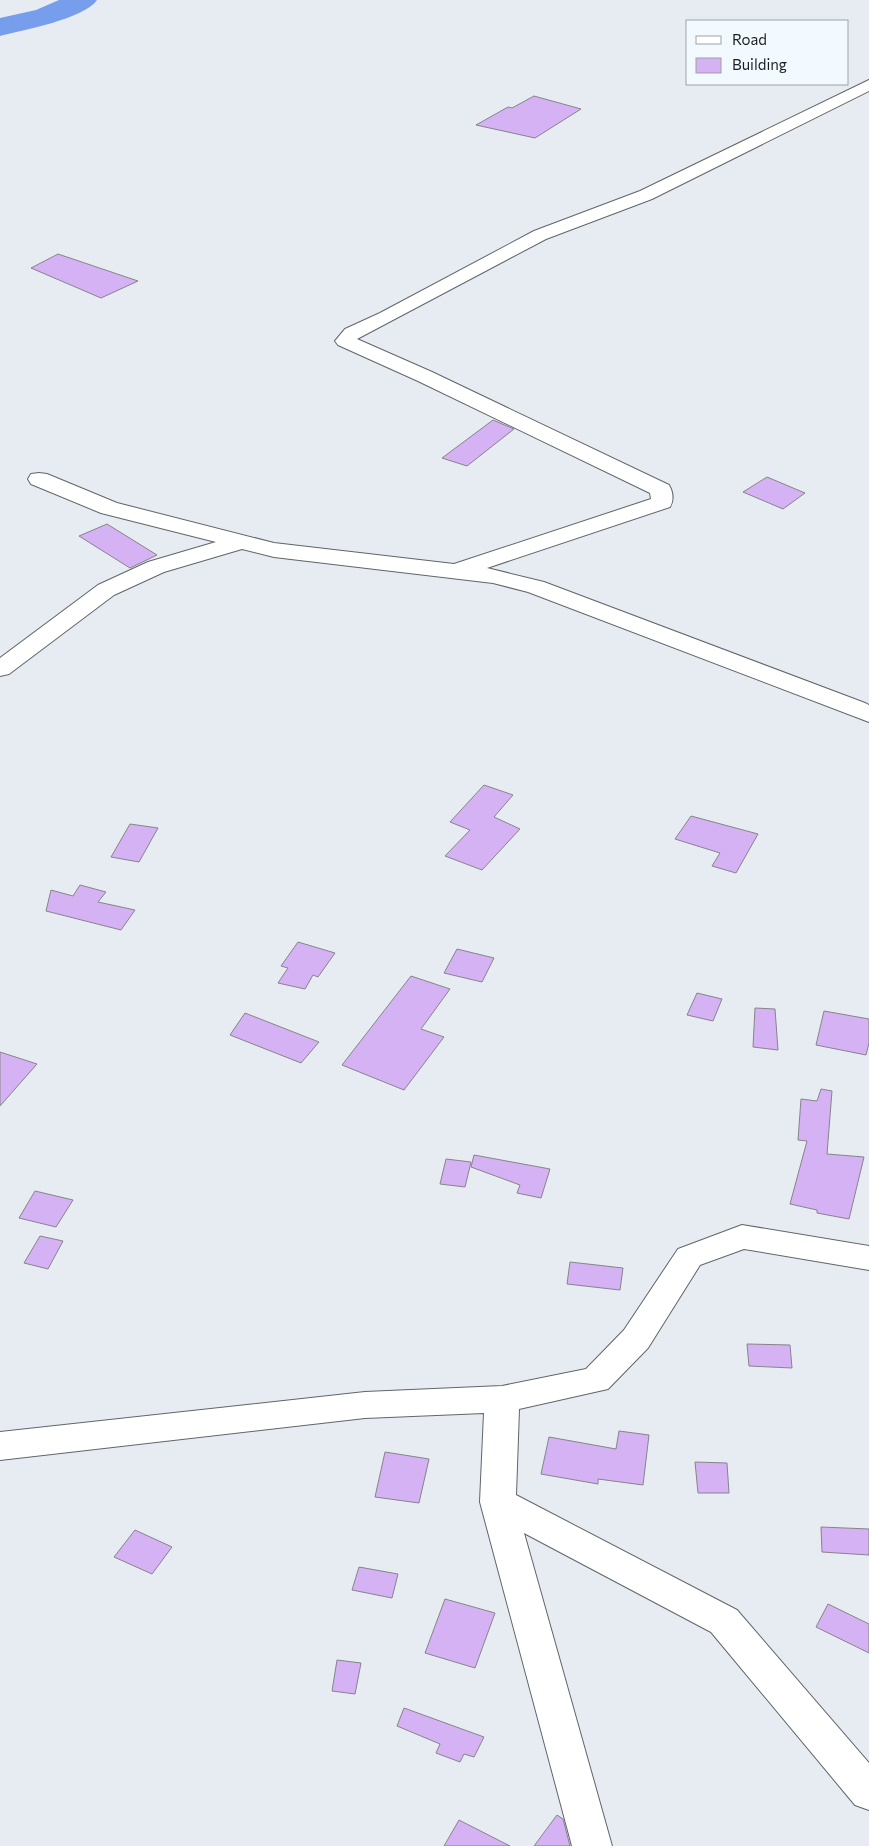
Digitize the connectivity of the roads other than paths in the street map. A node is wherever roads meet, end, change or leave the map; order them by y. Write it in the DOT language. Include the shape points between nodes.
graph roads {
  1 [pos="869,85"];
  2 [pos="39,479"];
  3 [pos="241,542"];
  4 [pos="453,572"];
  5 [pos="0,669"];
  6 [pos="869,715"];
  7 [pos="869,1258"];
  8 [pos="502,1399"];
  9 [pos="0,1446"];
  10 [pos="498,1502"];
  11 [pos="869,1792"];
  12 [pos="592,1846"];
  1 -- 4 [label="street" via="646,195 540,234 352,333 345,341 661,490 662,502"];
  2 -- 3 [label="street" via="109,508"];
  3 -- 4 [label="street" via="274,550"];
  3 -- 5 [label="street" via="156,567 106,590"];
  4 -- 6 [label="street" via="494,576 536,587"];
  7 -- 8 [label="street" via="742,1237 706,1250 689,1257 636,1340 596,1380"];
  8 -- 9 [label="street" via="365,1405"];
  8 -- 10 [label="street"];
  10 -- 11 [label="street" via="724,1621"];
  10 -- 12 [label="street"];
}
